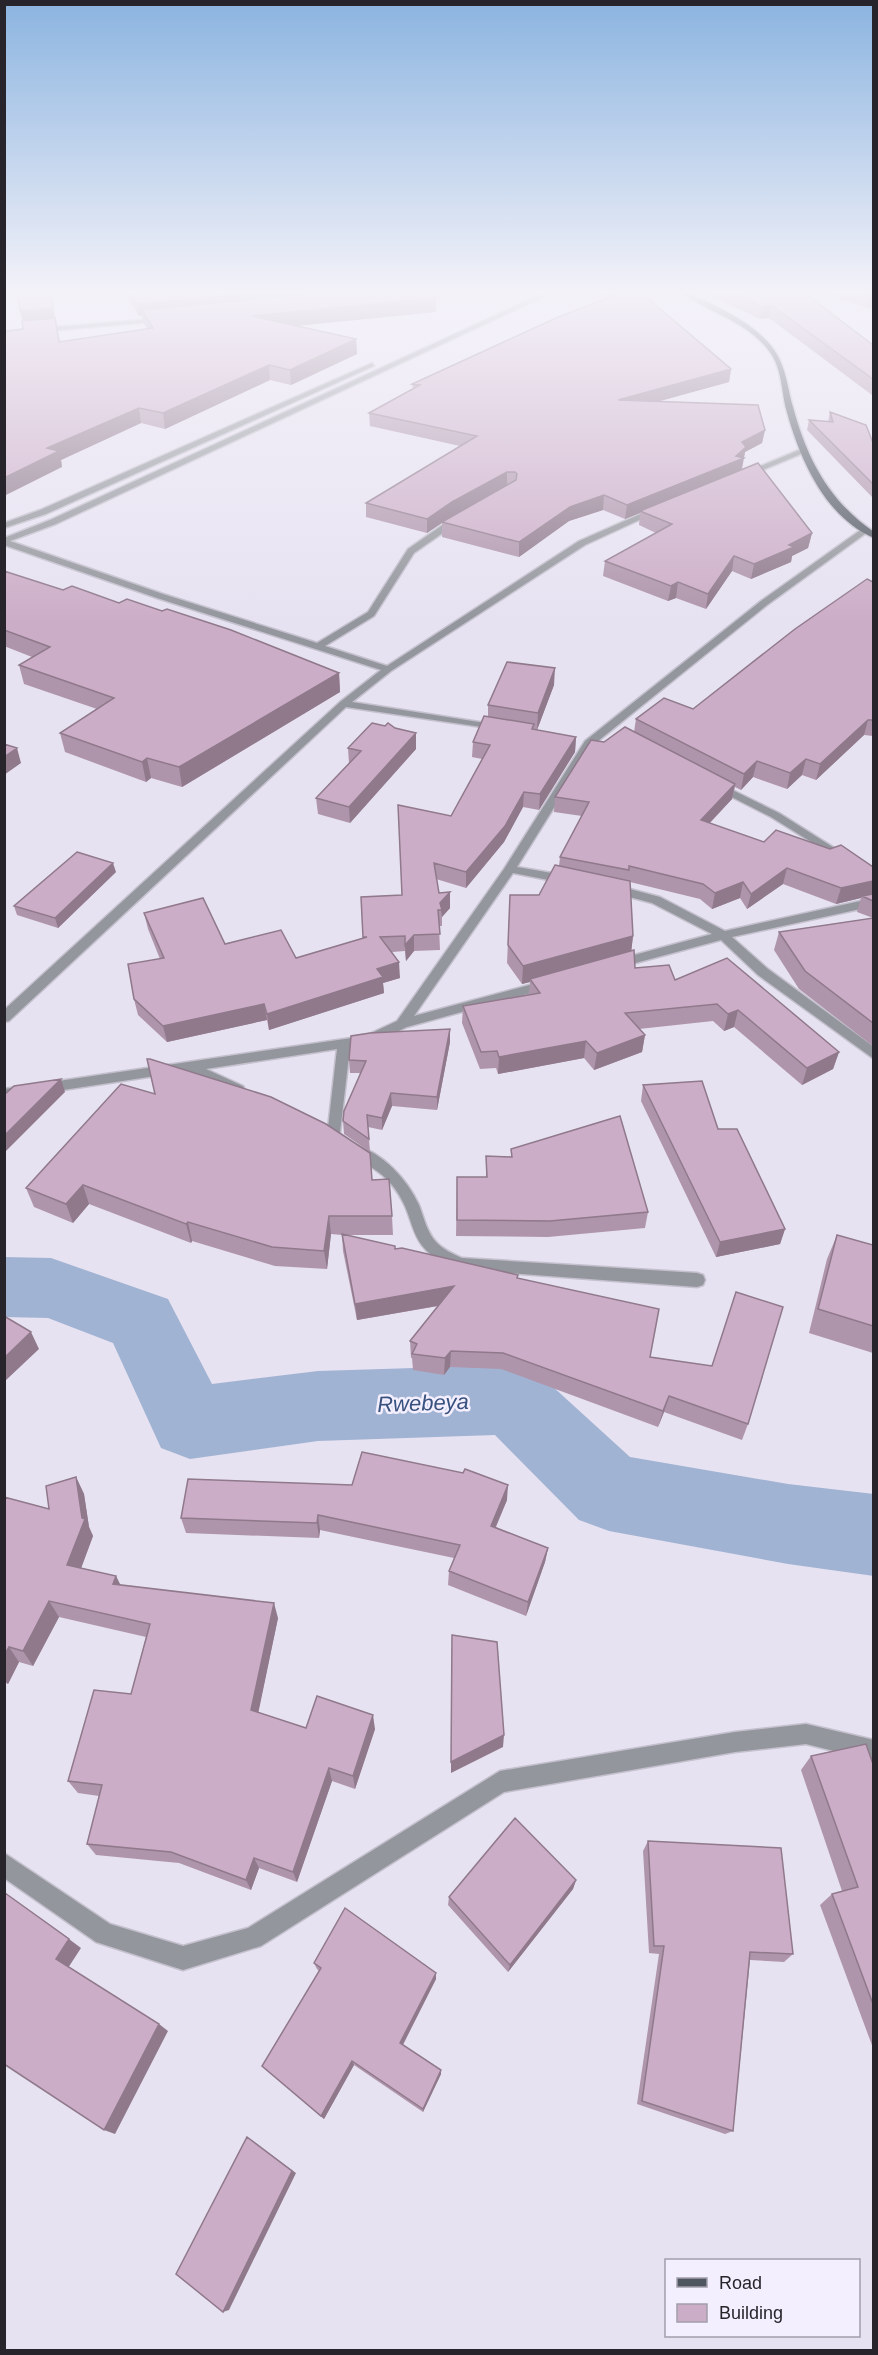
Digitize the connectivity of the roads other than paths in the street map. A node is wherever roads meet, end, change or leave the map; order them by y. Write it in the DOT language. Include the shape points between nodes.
graph roads {
  1 [pos="288,402"];
  2 [pos="314,402"];
  3 [pos="789,402"];
  4 [pos="802,452"];
  5 [pos="728,482"];
  6 [pos="664,507"];
  7 [pos="464,515"];
  8 [pos="4,526"];
  9 [pos="869,534"];
  10 [pos="4,541"];
  11 [pos="317,647"];
  12 [pos="388,669"];
  13 [pos="344,704"];
  14 [pos="507,730"];
  15 [pos="702,777"];
  16 [pos="510,869"];
  17 [pos="873,878"];
  18 [pos="577,882"];
  19 [pos="599,886"];
  20 [pos="873,902"];
  21 [pos="723,934"];
  22 [pos="609,967"];
  23 [pos="563,979"];
  24 [pos="4,1018"];
  25 [pos="402,1024"];
  26 [pos="344,1044"];
  27 [pos="873,1054"];
  28 [pos="193,1068"];
  29 [pos="4,1094"];
  30 [pos="254,1097"];
  31 [pos="314,1127"];
  32 [pos="334,1137"];
  33 [pos="697,1280"];
  34 [pos="873,1751"];
  35 [pos="4,1864"];
  1 -- 8 [label="street"];
  2 -- 10 [label="street" via="64,518"];
  3 -- 4 [label="main road"];
  4 -- 5 [label="street"];
  4 -- 9 [label="main road" via="825,494"];
  6 -- 12 [label="street" via="582,543"];
  7 -- 11 [label="street" via="411,551 371,614"];
  9 -- 16 [label="street" via="764,603 613,730 583,742"];
  10 -- 11 [label="street"];
  11 -- 12 [label="street"];
  12 -- 13 [label="street"];
  13 -- 14 [label="street"];
  13 -- 24 [label="street"];
  15 -- 17 [label="street" via="775,815"];
  16 -- 18 [label="street"];
  16 -- 25 [label="street"];
  19 -- 21 [label="street" via="656,900"];
  20 -- 21 [label="street"];
  21 -- 22 [label="street"];
  21 -- 27 [label="street" via="763,972"];
  23 -- 25 [label="street"];
  25 -- 26 [label="street" via="368,1040"];
  26 -- 28 [label="street"];
  26 -- 32 [label="street"];
  28 -- 29 [label="street"];
  28 -- 30 [label="street"];
  31 -- 32 [label="street"];
  32 -- 33 [label="street" via="396,1180 423,1239 446,1259 460,1264"];
  34 -- 35 [label="street" via="806,1734 735,1742 500,1782 252,1938 183,1958 104,1934"];
}
